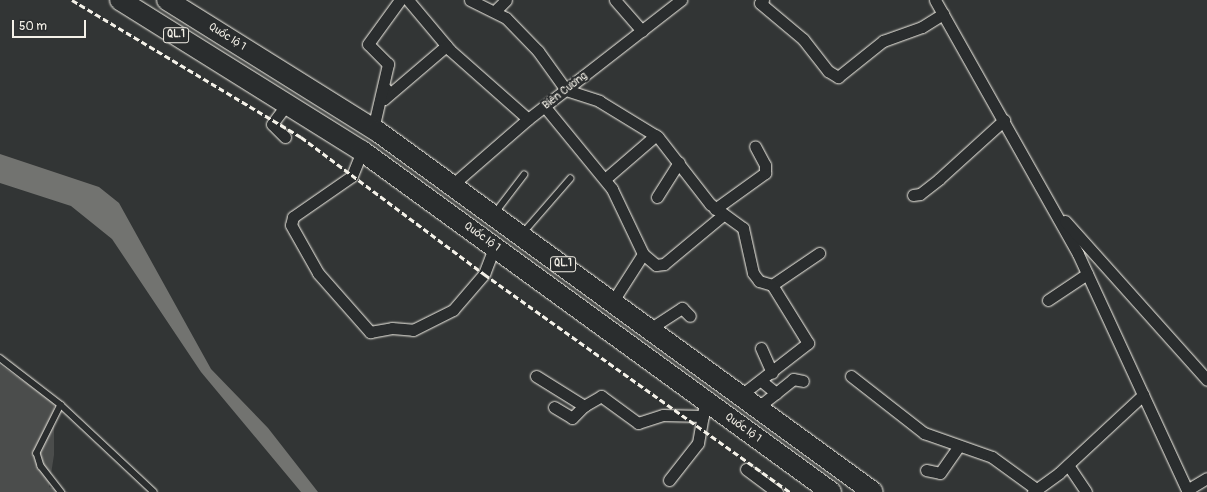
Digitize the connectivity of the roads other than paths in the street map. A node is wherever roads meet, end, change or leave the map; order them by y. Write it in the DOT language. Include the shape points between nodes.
graph roads {
  1 [pos="120,0"];
  2 [pos="400,0"];
  3 [pos="408,0"];
  4 [pos="470,0"];
  5 [pos="506,0"];
  6 [pos="616,0"];
  7 [pos="682,0"];
  8 [pos="935,0"];
  9 [pos="759,1"];
  10 [pos="180,3"];
  11 [pos="496,10"];
  12 [pos="943,14"];
  13 [pos="642,31"];
  14 [pos="446,46"];
  15 [pos="245,48"];
  16 [pos="392,69"];
  17 [pos="233,70"];
  18 [pos="566,90"];
  19 [pos="287,104"];
  20 [pos="545,107"];
  21 [pos="528,119"];
  22 [pos="1004,120"];
  23 [pos="373,129"];
  24 [pos="656,135"];
  25 [pos="285,137"];
  26 [pos="756,146"];
  27 [pos="362,151"];
  28 [pos="679,162"];
  29 [pos="524,175"];
  30 [pos="570,179"];
  31 [pos="605,179"];
  32 [pos="452,184"];
  33 [pos="913,195"];
  34 [pos="657,196"];
  35 [pos="1051,206"];
  36 [pos="719,212"];
  37 [pos="494,215"];
  38 [pos="521,234"];
  39 [pos="495,246"];
  40 [pos="643,254"];
  41 [pos="819,254"];
  42 [pos="1087,274"];
  43 [pos="772,285"];
  44 [pos="613,300"];
  45 [pos="1048,300"];
  46 [pos="690,316"];
  47 [pos="651,328"];
  48 [pos="761,348"];
  49 [pos="0,358"];
  50 [pos="772,373"];
  51 [pos="536,376"];
  52 [pos="851,376"];
  53 [pos="1207,380"];
  54 [pos="761,381"];
  55 [pos="803,381"];
  56 [pos="776,393"];
  57 [pos="1143,394"];
  58 [pos="741,395"];
  59 [pos="61,405"];
  60 [pos="584,406"];
  61 [pos="554,407"];
  62 [pos="758,407"];
  63 [pos="704,408"];
  64 [pos="959,446"];
  65 [pos="1068,465"];
  66 [pos="746,469"];
  67 [pos="926,470"];
  68 [pos="1207,478"];
  69 [pos="669,480"];
  70 [pos="1035,490"];
  71 [pos="1188,491"];
  72 [pos="61,492"];
  73 [pos="154,492"];
  74 [pos="777,492"];
  75 [pos="831,492"];
  76 [pos="873,492"];
  77 [pos="1086,492"];
  1 -- 17 [label="highway, Quốc lộ 1 / QL.1"];
  2 -- 23 [label="street" via="368,44 388,67"];
  3 -- 14 [label="street"];
  4 -- 11 [label="street"];
  5 -- 11 [label="street"];
  6 -- 13 [label="street"];
  7 -- 13 [label="street, Biên Cương"];
  8 -- 12 [label="street"];
  9 -- 12 [label="street" via="803,39 828,71 838,77 883,41 922,27"];
  10 -- 15 [label="highway, Quốc lộ 1 / QL.1"];
  11 -- 18 [label="street" via="530,40"];
  12 -- 22 [label="street"];
  13 -- 18 [label="street, Biên Cương"];
  14 -- 16 [label="street" via="384,100"];
  14 -- 21 [label="street"];
  15 -- 17 [label="highway"];
  15 -- 23 [label="highway, Quốc lộ 1 / QL.1"];
  17 -- 19 [label="highway, Quốc lộ 1 / QL.1"];
  18 -- 20 [label="street, Biên Cương"];
  18 -- 24 [label="street" via="599,101"];
  19 -- 25 [label="street" via="272,124"];
  19 -- 27 [label="highway, Quốc lộ 1 / QL.1"];
  20 -- 21 [label="street, Biên Cương"];
  20 -- 31 [label="street"];
  21 -- 32 [label="street, Biên Cương"];
  22 -- 33 [label="street" via="939,179 920,194"];
  22 -- 35 [label="street"];
  23 -- 32 [label="highway, Quốc lộ 1 / QL.1"];
  24 -- 28 [label="street"];
  24 -- 31 [label="street"];
  26 -- 36 [label="street" via="765,173"];
  27 -- 39 [label="highway, Quốc lộ 1 / QL.1"];
  27 -- 39 [label="street" via="352,176 293,217 291,225 318,273 370,332 397,328 413,330 453,310 484,274"];
  28 -- 34 [label="street"];
  28 -- 36 [label="street"];
  29 -- 37 [label="lane"];
  30 -- 38 [label="lane"];
  31 -- 40 [label="street"];
  32 -- 37 [label="highway, Quốc lộ 1 / QL.1"];
  35 -- 42 [label="street"];
  35 -- 53 [label="street"];
  36 -- 40 [label="street" via="664,264 656,265"];
  36 -- 43 [label="street" via="746,232 755,277"];
  37 -- 38 [label="highway, Quốc lộ 1 / QL.1"];
  38 -- 44 [label="highway, Quốc lộ 1 / QL.1"];
  39 -- 63 [label="highway, Quốc lộ 1 / QL.1"];
  40 -- 44 [label="street"];
  41 -- 43 [label="street"];
  42 -- 45 [label="street"];
  42 -- 57 [label="street"];
  43 -- 50 [label="street" via="809,340 802,351"];
  44 -- 47 [label="highway, Quốc lộ 1 / QL.1"];
  46 -- 47 [label="street" via="682,308"];
  47 -- 58 [label="highway, Quốc lộ 1 / QL.1"];
  48 -- 50 [label="street"];
  49 -- 59 [label="lane"];
  50 -- 54 [label="street"];
  51 -- 60 [label="street"];
  52 -- 64 [label="street" via="919,430"];
  54 -- 56 [label="street"];
  54 -- 58 [label="street"];
  55 -- 56 [label="street" via="793,379"];
  56 -- 62 [label="street"];
  57 -- 65 [label="street"];
  57 -- 71 [label="street"];
  58 -- 62 [label="highway, Quốc lộ 1 / QL.1"];
  59 -- 72 [label="lane" via="37,453 41,466"];
  59 -- 73 [label="lane"];
  60 -- 61 [label="street" via="572,418"];
  60 -- 63 [label="street" via="601,396 638,423 663,415"];
  62 -- 76 [label="highway, Quốc lộ 1 / QL.1"];
  63 -- 69 [label="street" via="698,443"];
  63 -- 75 [label="highway, Quốc lộ 1 / QL.1"];
  64 -- 67 [label="street" via="940,473"];
  64 -- 70 [label="street" via="992,457"];
  65 -- 70 [label="street"];
  65 -- 77 [label="street"];
  66 -- 74 [label="street"];
  68 -- 71 [label="street"];
}
